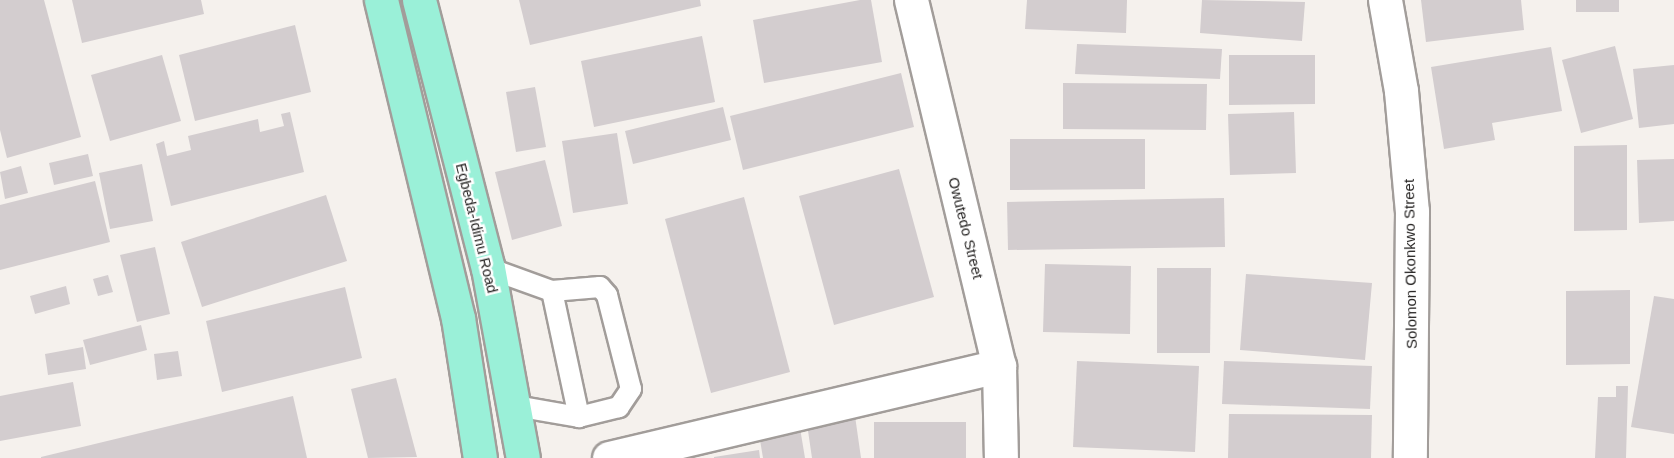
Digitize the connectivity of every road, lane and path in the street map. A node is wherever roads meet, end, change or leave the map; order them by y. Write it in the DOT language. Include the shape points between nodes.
graph roads {
  1 [pos="381,0"];
  2 [pos="419,0"];
  3 [pos="911,0"];
  4 [pos="1385,0"];
  5 [pos="488,268"];
  6 [pos="552,291"];
  7 [pos="999,366"];
  8 [pos="515,406"];
  9 [pos="579,417"];
  10 [pos="480,458"];
  11 [pos="523,458"];
  12 [pos="609,458"];
  13 [pos="1001,458"];
  14 [pos="1410,458"];
  1 -- 10 [label="main road" via="458,318"];
  2 -- 5 [label="main road, Egbeda-Idimu Road"];
  3 -- 7 [label="street, Owutedo Street"];
  4 -- 14 [label="street, Solomon Okonkwo Street" via="1401,91 1412,212"];
  5 -- 6 [label="lane"];
  5 -- 8 [label="main road, Egbeda-Idimu Road"];
  6 -- 9 [label="lane"];
  6 -- 9 [label="lane" via="600,286 607,295 631,389 619,407"];
  7 -- 12 [label="street"];
  7 -- 13 [label="street, Owutedo Street"];
  8 -- 9 [label="lane"];
  8 -- 11 [label="main road, Egbeda-Idimu Road"];
}
